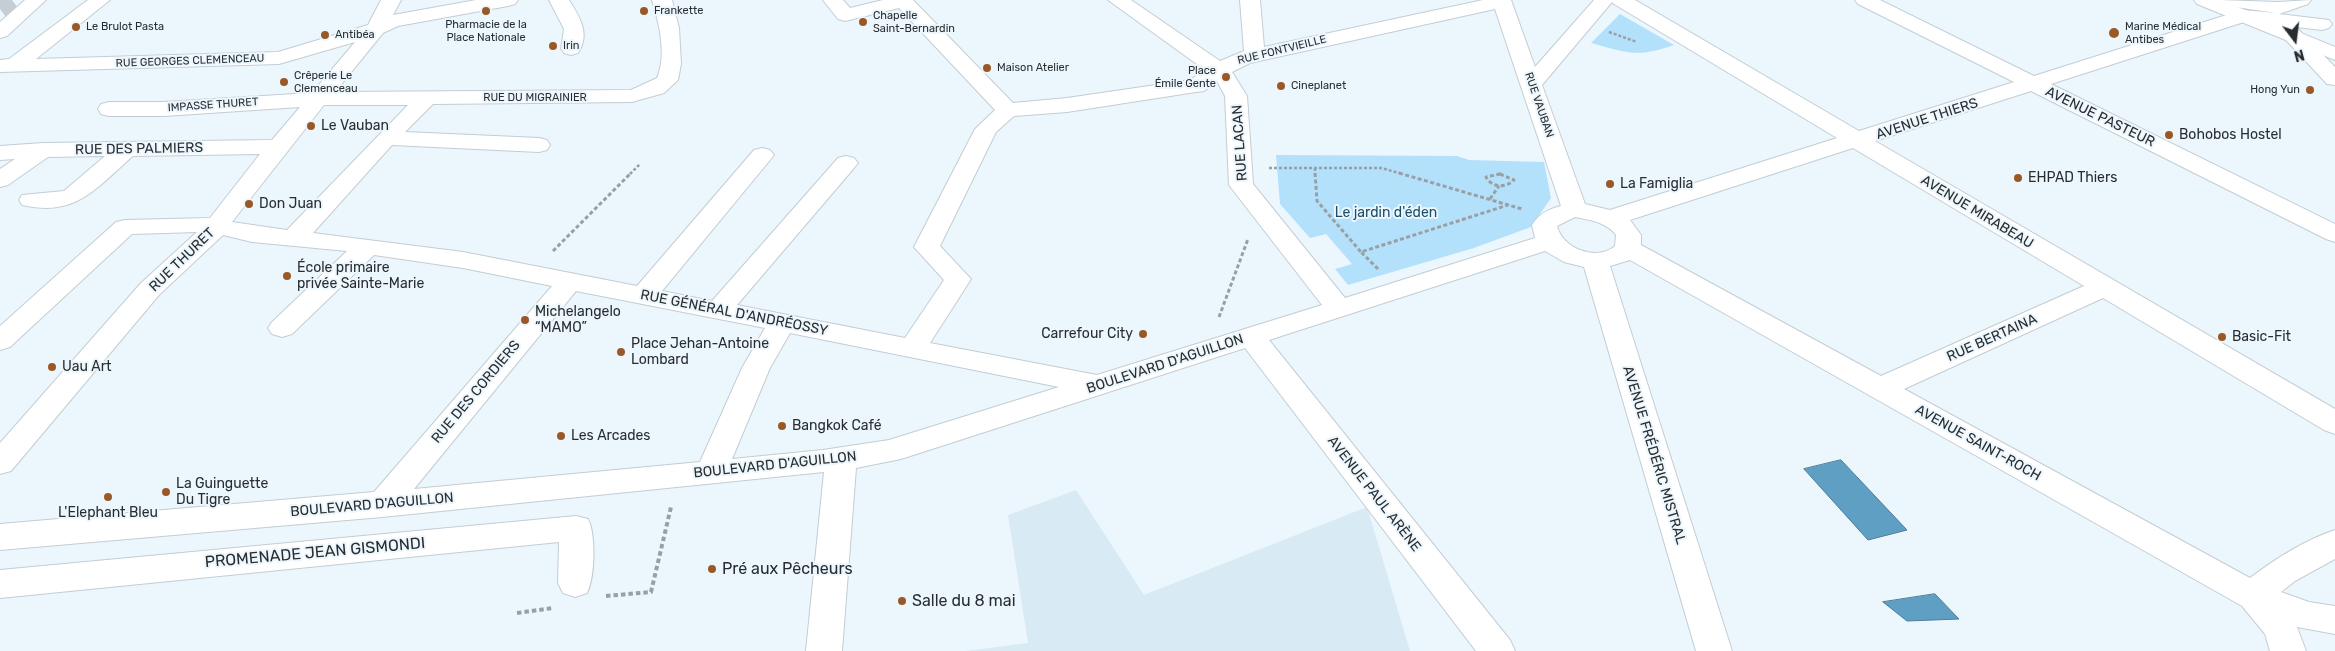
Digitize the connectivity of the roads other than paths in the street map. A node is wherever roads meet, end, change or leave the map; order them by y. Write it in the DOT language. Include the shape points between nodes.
graph roads {
  1 [pos="36,0"];
  2 [pos="100,0"];
  3 [pos="391,0"];
  4 [pos="508,0"];
  5 [pos="559,0"];
  6 [pos="662,0"];
  7 [pos="902,0"];
  8 [pos="1118,0"];
  9 [pos="1250,0"];
  10 [pos="1604,0"];
  11 [pos="1621,0"];
  12 [pos="1865,0"];
  13 [pos="2204,0"];
  14 [pos="2229,0"];
  15 [pos="2259,0"];
  16 [pos="2301,0"];
  17 [pos="1501,1"];
  18 [pos="839,7"];
  19 [pos="2278,13"];
  20 [pos="2243,16"];
  21 [pos="2329,25"];
  22 [pos="376,29"];
  23 [pos="0,32"];
  24 [pos="2290,35"];
  25 [pos="571,50"];
  26 [pos="2329,51"];
  27 [pos="1255,55"];
  28 [pos="7,66"];
  29 [pos="1219,70"];
  30 [pos="2335,79"];
  31 [pos="1532,83"];
  32 [pos="2035,84"];
  33 [pos="427,98"];
  34 [pos="318,99"];
  35 [pos="109,109"];
  36 [pos="1008,110"];
  37 [pos="386,138"];
  38 [pos="1857,141"];
  39 [pos="540,144"];
  40 [pos="279,147"];
  41 [pos="127,149"];
  42 [pos="44,150"];
  43 [pos="0,153"];
  44 [pos="762,155"];
  45 [pos="846,163"];
  46 [pos="0,180"];
  47 [pos="31,200"];
  48 [pos="1575,210"];
  49 [pos="1610,218"];
  50 [pos="217,226"];
  51 [pos="2335,234"];
  52 [pos="293,239"];
  53 [pos="1549,242"];
  54 [pos="368,246"];
  55 [pos="1628,248"];
  56 [pos="1595,260"];
  57 [pos="571,280"];
  58 [pos="2104,287"];
  59 [pos="644,295"];
  60 [pos="1340,309"];
  61 [pos="718,311"];
  62 [pos="782,322"];
  63 [pos="282,328"];
  64 [pos="6,331"];
  65 [pos="1251,337"];
  66 [pos="913,348"];
  67 [pos="1100,386"];
  68 [pos="1880,388"];
  69 [pos="2335,423"];
  70 [pos="841,460"];
  71 [pos="0,463"];
  72 [pos="711,471"];
  73 [pos="382,505"];
  74 [pos="0,537"];
  75 [pos="2335,543"];
  76 [pos="0,584"];
  77 [pos="586,590"];
  78 [pos="2252,596"];
  79 [pos="2335,620"];
  80 [pos="824,651"];
  81 [pos="1497,651"];
  82 [pos="1714,651"];
  83 [pos="2288,651"];
  1 -- 23 [label="street"];
  2 -- 28 [label="street"];
  3 -- 22 [label="street, RUE THURET"];
  4 -- 22 [label="street, RUE GEORGES CLEMENCEAU" via="392,21"];
  5 -- 25 [label="street" via="572,19 576,35"];
  6 -- 33 [label="street, RUE DU MIGRAINIER" via="666,10 671,70 667,81 652,90 632,96"];
  7 -- 18 [label="street"];
  7 -- 36 [label="street"];
  8 -- 29 [label="street, RUE LACAN"];
  9 -- 27 [label="street"];
  10 -- 31 [label="street"];
  11 -- 38 [label="street, AVENUE MIRABEAU"];
  12 -- 32 [label="street, AVENUE PASTEUR"];
  13 -- 20 [label="street"];
  14 -- 19 [label="street"];
  15 -- 19 [label="street"];
  16 -- 19 [label="street"];
  17 -- 27 [label="street, RUE FONTVIEILLE"];
  17 -- 31 [label="street, RUE VAUBAN"];
  19 -- 20 [label="street"];
  19 -- 21 [label="street"];
  19 -- 24 [label="street"];
  20 -- 24 [label="street"];
  20 -- 32 [label="street, AVENUE THIERS"];
  21 -- 26 [label="street" via="2310,26 2309,34"];
  22 -- 28 [label="street, RUE GEORGES CLEMENCEAU" via="279,58"];
  22 -- 34 [label="street, RUE THURET"];
  24 -- 26 [label="street"];
  24 -- 30 [label="street"];
  27 -- 29 [label="street, RUE FONTVIEILLE"];
  29 -- 36 [label="street, RUE FONTVIEILLE" via="1196,86 1067,105"];
  29 -- 60 [label="street, RUE LACAN" via="1236,96 1241,185"];
  31 -- 48 [label="street, RUE VAUBAN"];
  32 -- 38 [label="street, AVENUE THIERS"];
  32 -- 51 [label="street, AVENUE PASTEUR"];
  33 -- 34 [label="street, RUE DU MIGRAINIER"];
  33 -- 37 [label="street"];
  34 -- 35 [label="street, IMPASSE THURET" via="164,109"];
  34 -- 40 [label="street, RUE THURET"];
  36 -- 66 [label="street" via="986,130 927,247 958,280"];
  37 -- 39 [label="street"];
  37 -- 52 [label="street"];
  38 -- 49 [label="street, AVENUE THIERS"];
  38 -- 58 [label="street, AVENUE MIRABEAU"];
  40 -- 41 [label="street, RUE DES PALMIERS"];
  40 -- 50 [label="street, RUE THURET"];
  41 -- 42 [label="street, RUE DES PALMIERS"];
  41 -- 47 [label="street" via="74,196 60,200"];
  42 -- 43 [label="street, RUE DES PALMIERS"];
  42 -- 46 [label="street"];
  44 -- 59 [label="street"];
  45 -- 61 [label="street"];
  48 -- 49 [label="street"];
  48 -- 53 [label="street" via="1551,217 1544,225"];
  49 -- 55 [label="street" via="1626,231 1630,239"];
  50 -- 52 [label="street, RUE GÉNÉRAL D'ANDRÉOSSY"];
  50 -- 64 [label="street, RUE GÉNÉRAL D'ANDRÉOSSY" via="125,227"];
  50 -- 71 [label="street, RUE THURET" via="150,289"];
  52 -- 54 [label="street, RUE GÉNÉRAL D'ANDRÉOSSY"];
  53 -- 56 [label="street" via="1570,255"];
  53 -- 60 [label="street, BOULEVARD D'AGUILLON"];
  54 -- 57 [label="street, RUE GÉNÉRAL D'ANDRÉOSSY"];
  54 -- 63 [label="street"];
  55 -- 56 [label="street" via="1610,259"];
  55 -- 68 [label="street, AVENUE SAINT-ROCH"];
  56 -- 82 [label="street, AVENUE FRÉDÉRIC MISTRAL"];
  57 -- 59 [label="street, RUE GÉNÉRAL D'ANDRÉOSSY"];
  57 -- 73 [label="street, RUE DES CORDIERS"];
  58 -- 68 [label="street, RUE BERTAINA"];
  58 -- 69 [label="street, AVENUE MIRABEAU"];
  59 -- 61 [label="street, RUE GÉNÉRAL D'ANDRÉOSSY"];
  60 -- 65 [label="street, BOULEVARD D'AGUILLON"];
  61 -- 62 [label="street, RUE GÉNÉRAL D'ANDRÉOSSY"];
  62 -- 66 [label="street, RUE GÉNÉRAL D'ANDRÉOSSY"];
  62 -- 72 [label="street" via="756,368"];
  65 -- 67 [label="street, BOULEVARD D'AGUILLON"];
  65 -- 81 [label="street, AVENUE PAUL ARÈNE"];
  66 -- 67 [label="street, RUE GÉNÉRAL D'ANDRÉOSSY"];
  67 -- 70 [label="street, BOULEVARD D'AGUILLON" via="890,451"];
  68 -- 78 [label="street, AVENUE SAINT-ROCH"];
  70 -- 72 [label="street, BOULEVARD D'AGUILLON"];
  70 -- 80 [label="street"];
  72 -- 73 [label="street, BOULEVARD D'AGUILLON"];
  73 -- 74 [label="street, BOULEVARD D'AGUILLON"];
  75 -- 78 [label="street" via="2283,572"];
  76 -- 77 [label="street, PROMENADE JEAN GISMONDI" via="576,528"];
  78 -- 79 [label="street, AVENUE SAINT-ROCH" via="2308,616"];
  78 -- 83 [label="street" via="2280,627"];
}
